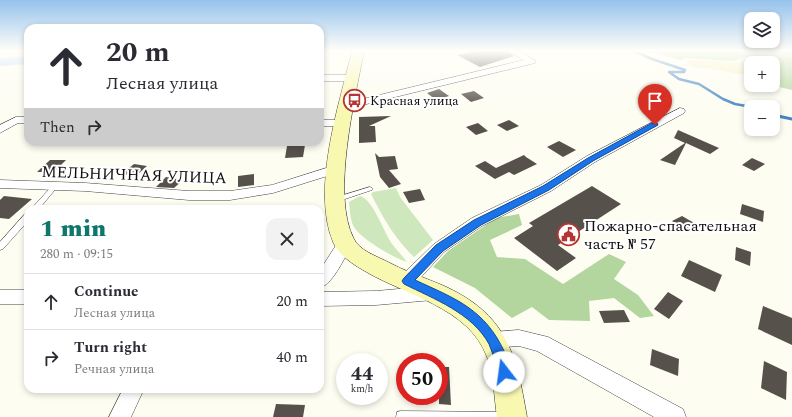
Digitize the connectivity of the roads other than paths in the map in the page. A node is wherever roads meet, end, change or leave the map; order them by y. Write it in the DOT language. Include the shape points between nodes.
graph roads {
  1 [pos="354,70"];
  2 [pos="499,70"];
  3 [pos="324,78"];
  4 [pos="352,78"];
  5 [pos="680,111"];
  6 [pos="344,115"];
  7 [pos="24,120"];
  8 [pos="324,122"];
  9 [pos="0,130"];
  10 [pos="336,169"];
  11 [pos="0,184"];
  12 [pos="56,186"];
  13 [pos="370,189"];
  14 [pos="335,201"];
  15 [pos="39,205"];
  16 [pos="24,220"];
  17 [pos="345,243"];
  18 [pos="0,247"];
  19 [pos="324,276"];
  20 [pos="407,281"];
  21 [pos="435,293"];
  22 [pos="0,297"];
  23 [pos="24,297"];
  24 [pos="324,299"];
  25 [pos="496,333"];
  26 [pos="132,393"];
  27 [pos="401,416"];
  28 [pos="120,417"];
  29 [pos="512,417"];
  30 [pos="675,417"];
  1 -- 4 [label="main road"];
  2 -- 6 [label="street"];
  3 -- 4 [label="street"];
  4 -- 6 [label="main road"];
  5 -- 20 [label="street" via="591,159 546,188 477,222 439,248"];
  6 -- 8 [label="street"];
  6 -- 10 [label="main road"];
  7 -- 9 [label="street" via="16,120"];
  10 -- 12 [label="street, МЕЛЬНИЧНАЯ УЛИЦА" via="244,194 174,195"];
  10 -- 14 [label="main road"];
  11 -- 12 [label="street, МЕЛЬНИЧНАЯ УЛИЦА" via="19,187"];
  12 -- 15 [label="lane"];
  13 -- 14 [label="lane"];
  14 -- 17 [label="main road" via="336,215"];
  16 -- 18 [label="lane"];
  17 -- 19 [label="street"];
  17 -- 20 [label="main road" via="381,270"];
  20 -- 21 [label="main road"];
  21 -- 24 [label="street"];
  21 -- 25 [label="main road" via="457,305"];
  22 -- 23 [label="street"];
  25 -- 29 [label="main road"];
  25 -- 30 [label="street" via="541,343"];
  26 -- 28 [label="street"];
  27 -- 29 [label="lane"];
}
